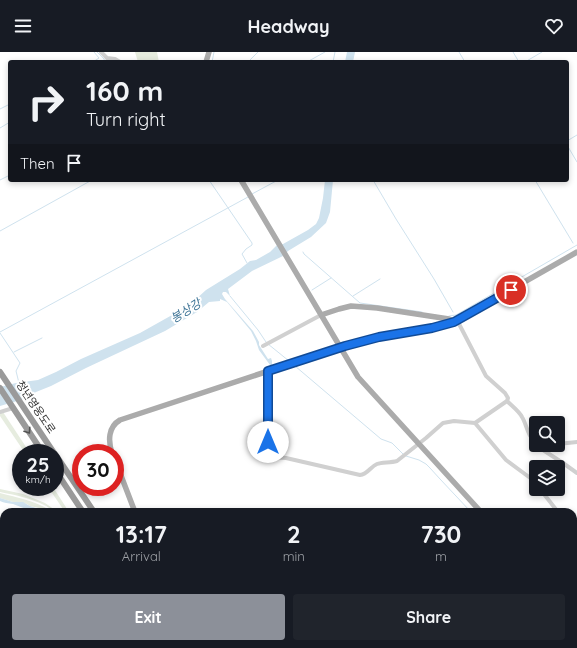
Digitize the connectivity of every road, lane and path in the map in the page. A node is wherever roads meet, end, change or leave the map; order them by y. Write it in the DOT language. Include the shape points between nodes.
graph roads {
  1 [pos="101,52"];
  2 [pos="117,60"];
  3 [pos="242,182"];
  4 [pos="577,252"];
  5 [pos="323,318"];
  6 [pos="456,321"];
  7 [pos="264,346"];
  8 [pos="271,370"];
  9 [pos="0,372"];
  10 [pos="0,388"];
  11 [pos="507,400"];
  12 [pos="13,408"];
  13 [pos="0,412"];
  14 [pos="475,423"];
  15 [pos="529,433"];
  16 [pos="577,442"];
  17 [pos="419,443"];
  18 [pos="565,443"];
  19 [pos="38,444"];
  20 [pos="49,444"];
  21 [pos="110,444"];
  22 [pos="546,452"];
  23 [pos="64,467"];
  24 [pos="577,473"];
  25 [pos="529,477"];
  26 [pos="124,483"];
  27 [pos="64,484"];
  28 [pos="545,496"];
  29 [pos="80,508"];
  30 [pos="91,508"];
  31 [pos="133,508"];
  32 [pos="477,508"];
  33 [pos="555,508"];
  1 -- 2 [label="street" via="107,58"];
  3 -- 5 [label="main road"];
  4 -- 6 [label="main road"];
  5 -- 6 [label="main road" via="339,308 351,306"];
  5 -- 7 [label="street"];
  5 -- 17 [label="main road" via="358,377"];
  6 -- 8 [label="main road, bridge" via="345,346"];
  6 -- 11 [label="street" via="482,371 507,396"];
  8 -- 17 [label="street" via="268,457 286,458 364,475 377,464 396,461"];
  8 -- 21 [label="main road" via="120,420 110,431"];
  9 -- 20 [label="highway, 청년영웅도로"];
  10 -- 12 [label="highway, 청년영웅도로"];
  11 -- 14 [label="street"];
  11 -- 15 [label="street" via="521,414"];
  12 -- 13 [label="street"];
  12 -- 19 [label="highway, 청년영웅도로, one-way"];
  14 -- 17 [label="street" via="448,421"];
  14 -- 25 [label="street" via="506,460"];
  16 -- 18 [label="street"];
  17 -- 32 [label="main road"];
  22 -- 24 [label="street"];
  23 -- 30 [label="highway, 청년영웅도로"];
  26 -- 31 [label="main road"];
  27 -- 29 [label="highway"];
  28 -- 33 [label="street"];
}
